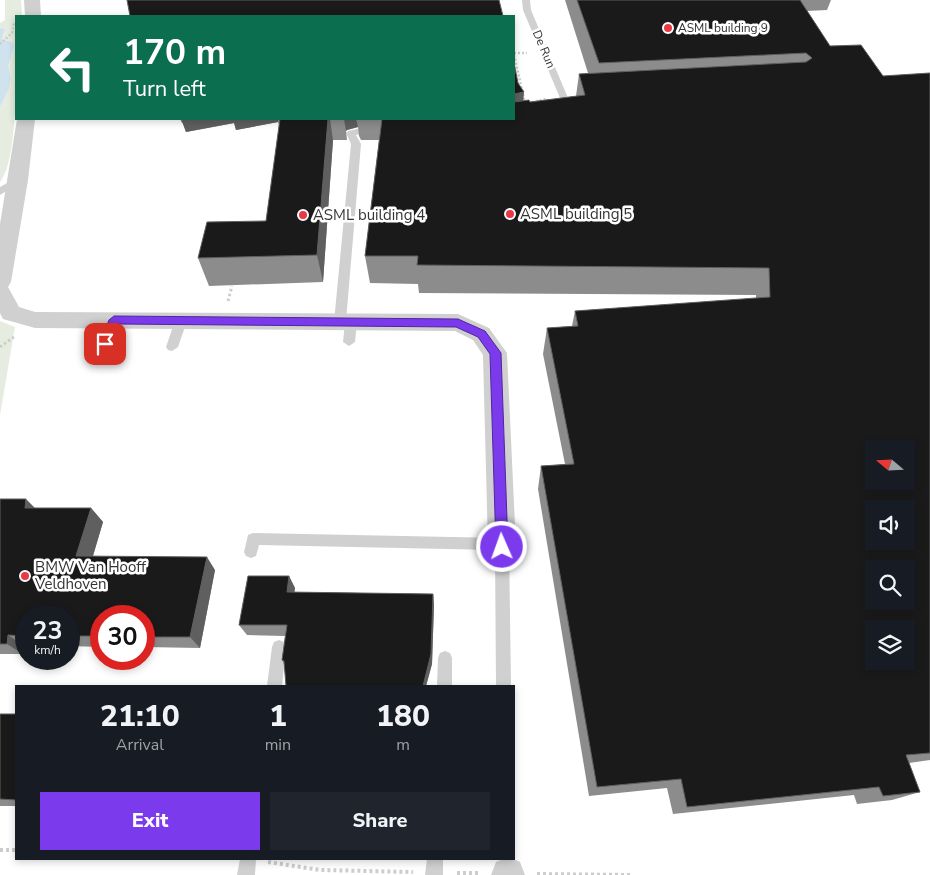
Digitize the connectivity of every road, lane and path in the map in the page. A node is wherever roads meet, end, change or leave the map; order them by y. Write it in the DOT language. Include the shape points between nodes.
graph roads {
  1 [pos="32,0"];
  2 [pos="526,0"];
  3 [pos="33,15"];
  4 [pos="5,40"];
  5 [pos="0,44"];
  6 [pos="515,59"];
  7 [pos="26,120"];
  8 [pos="533,123"];
  9 [pos="374,128"];
  10 [pos="18,180"];
  11 [pos="0,192"];
  12 [pos="0,282"];
  13 [pos="0,293"];
  14 [pos="114,320"];
  15 [pos="181,321"];
  16 [pos="347,329"];
  17 [pos="15,336"];
  18 [pos="105,344"];
  19 [pos="0,347"];
  20 [pos="172,347"];
  21 [pos="502,546"];
  22 [pos="250,552"];
  23 [pos="279,647"];
  24 [pos="445,658"];
  25 [pos="274,685"];
  26 [pos="444,685"];
  27 [pos="504,685"];
  28 [pos="0,850"];
  29 [pos="15,850"];
  30 [pos="247,864"];
  31 [pos="435,869"];
  32 [pos="508,869"];
  33 [pos="633,875"];
  1 -- 3 [label="street"];
  2 -- 8 [label="lane, De Run" via="527,10 569,98 560,117"];
  4 -- 5 [label="path"];
  6 -- 8 [label="path" via="527,113"];
  7 -- 10 [label="street"];
  9 -- 16 [label="lane" via="351,134 356,144"];
  10 -- 11 [label="lane"];
  10 -- 12 [label="street"];
  13 -- 14 [label="street" via="11,313 35,320"];
  14 -- 15 [label="street"];
  14 -- 18 [label="lane"];
  15 -- 16 [label="street"];
  15 -- 20 [label="lane"];
  16 -- 21 [label="street" via="458,323 481,334 496,353"];
  17 -- 19 [label="path"];
  21 -- 22 [label="lane" via="253,539"];
  21 -- 27 [label="lane"];
  23 -- 25 [label="lane"];
  24 -- 26 [label="lane"];
  28 -- 29 [label="path"];
  30 -- 31 [label="path" via="320,870"];
  31 -- 32 [label="path"];
  32 -- 33 [label="path"];
}
